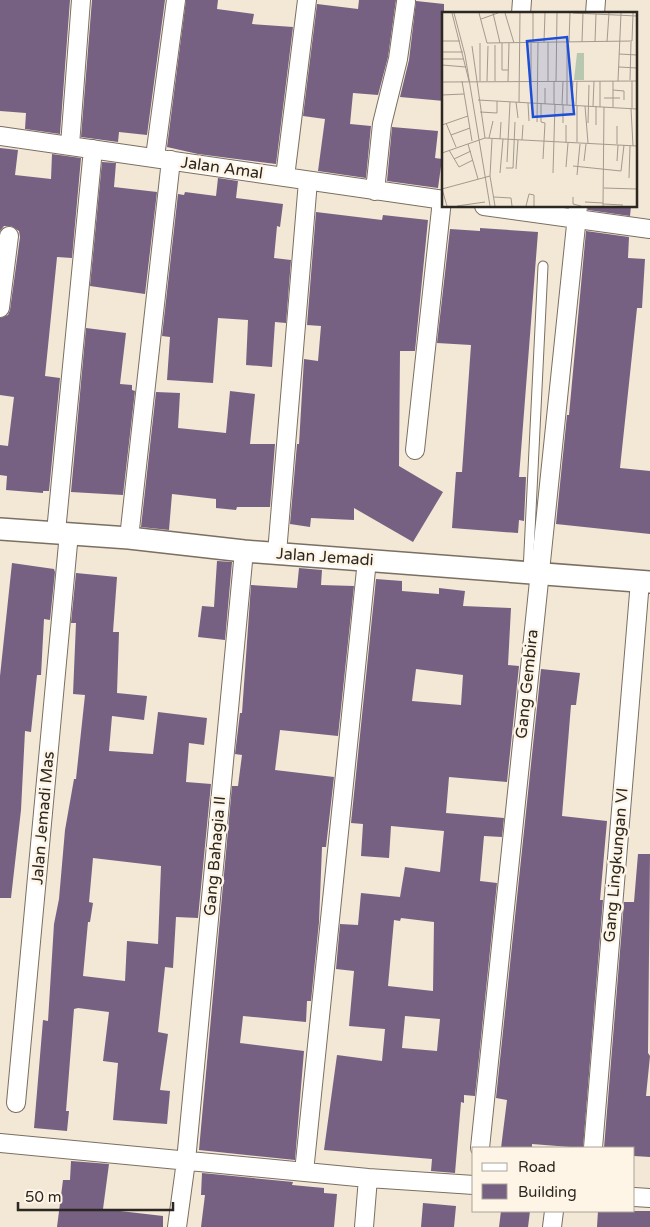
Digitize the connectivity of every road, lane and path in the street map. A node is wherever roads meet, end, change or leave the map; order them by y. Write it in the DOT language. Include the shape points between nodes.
graph roads {
  1 [pos="81,0"];
  2 [pos="176,0"];
  3 [pos="307,0"];
  4 [pos="406,2"];
  5 [pos="0,136"];
  6 [pos="70,146"];
  7 [pos="93,148"];
  8 [pos="163,159"];
  9 [pos="285,177"];
  10 [pos="308,181"];
  11 [pos="375,191"];
  12 [pos="442,200"];
  13 [pos="442,208"];
  14 [pos="507,208"];
  15 [pos="577,213"];
  16 [pos="650,229"];
  17 [pos="9,236"];
  18 [pos="543,266"];
  19 [pos="0,308"];
  20 [pos="415,450"];
  21 [pos="0,529"];
  22 [pos="62,533"];
  23 [pos="129,538"];
  24 [pos="244,551"];
  25 [pos="277,553"];
  26 [pos="367,560"];
  27 [pos="533,573"];
  28 [pos="645,581"];
  29 [pos="16,1103"];
  30 [pos="0,1143"];
  31 [pos="480,1147"];
  32 [pos="592,1147"];
  33 [pos="186,1161"];
  34 [pos="304,1172"];
  35 [pos="368,1178"];
  36 [pos="472,1185"];
  37 [pos="635,1196"];
  38 [pos="650,1198"];
  39 [pos="554,1212"];
  40 [pos="177,1227"];
  41 [pos="364,1227"];
  42 [pos="552,1227"];
  1 -- 6 [label="street"];
  2 -- 8 [label="street"];
  3 -- 9 [label="street"];
  4 -- 11 [label="street" via="398,59 382,124"];
  5 -- 6 [label="street, Jalan Amal"];
  6 -- 7 [label="street, Jalan Amal"];
  7 -- 8 [label="street, Jalan Amal"];
  7 -- 22 [label="street, Jalan Jemadi Mas"];
  8 -- 9 [label="street, Jalan Amal"];
  8 -- 23 [label="street"];
  9 -- 10 [label="street, Jalan Amal"];
  10 -- 11 [label="street, Jalan Amal"];
  10 -- 25 [label="street"];
  11 -- 12 [label="street, Jalan Amal"];
  13 -- 20 [label="street"];
  14 -- 15 [label="street"];
  15 -- 16 [label="street"];
  15 -- 27 [label="street, Gang Gembira"];
  17 -- 19 [label="street"];
  18 -- 27 [label="lane"];
  21 -- 22 [label="street, Jalan Jemadi"];
  22 -- 23 [label="street, Jalan Jemadi"];
  22 -- 29 [label="street, Jalan Jemadi Mas"];
  23 -- 24 [label="street, Jalan Jemadi"];
  24 -- 25 [label="street, Jalan Jemadi"];
  24 -- 33 [label="street, Gang Bahagia II"];
  25 -- 26 [label="street, Jalan Jemadi"];
  26 -- 27 [label="street, Jalan Jemadi"];
  26 -- 34 [label="street"];
  27 -- 28 [label="street, Jalan Jemadi"];
  27 -- 31 [label="street, Gang Gembira"];
  28 -- 32 [label="street, Gang Lingkungan VI"];
  30 -- 33 [label="street"];
  33 -- 34 [label="street"];
  33 -- 40 [label="street, Gang Bahagia II"];
  34 -- 35 [label="street"];
  35 -- 36 [label="street"];
  35 -- 41 [label="street"];
  37 -- 38 [label="street"];
  39 -- 42 [label="street"];
}
